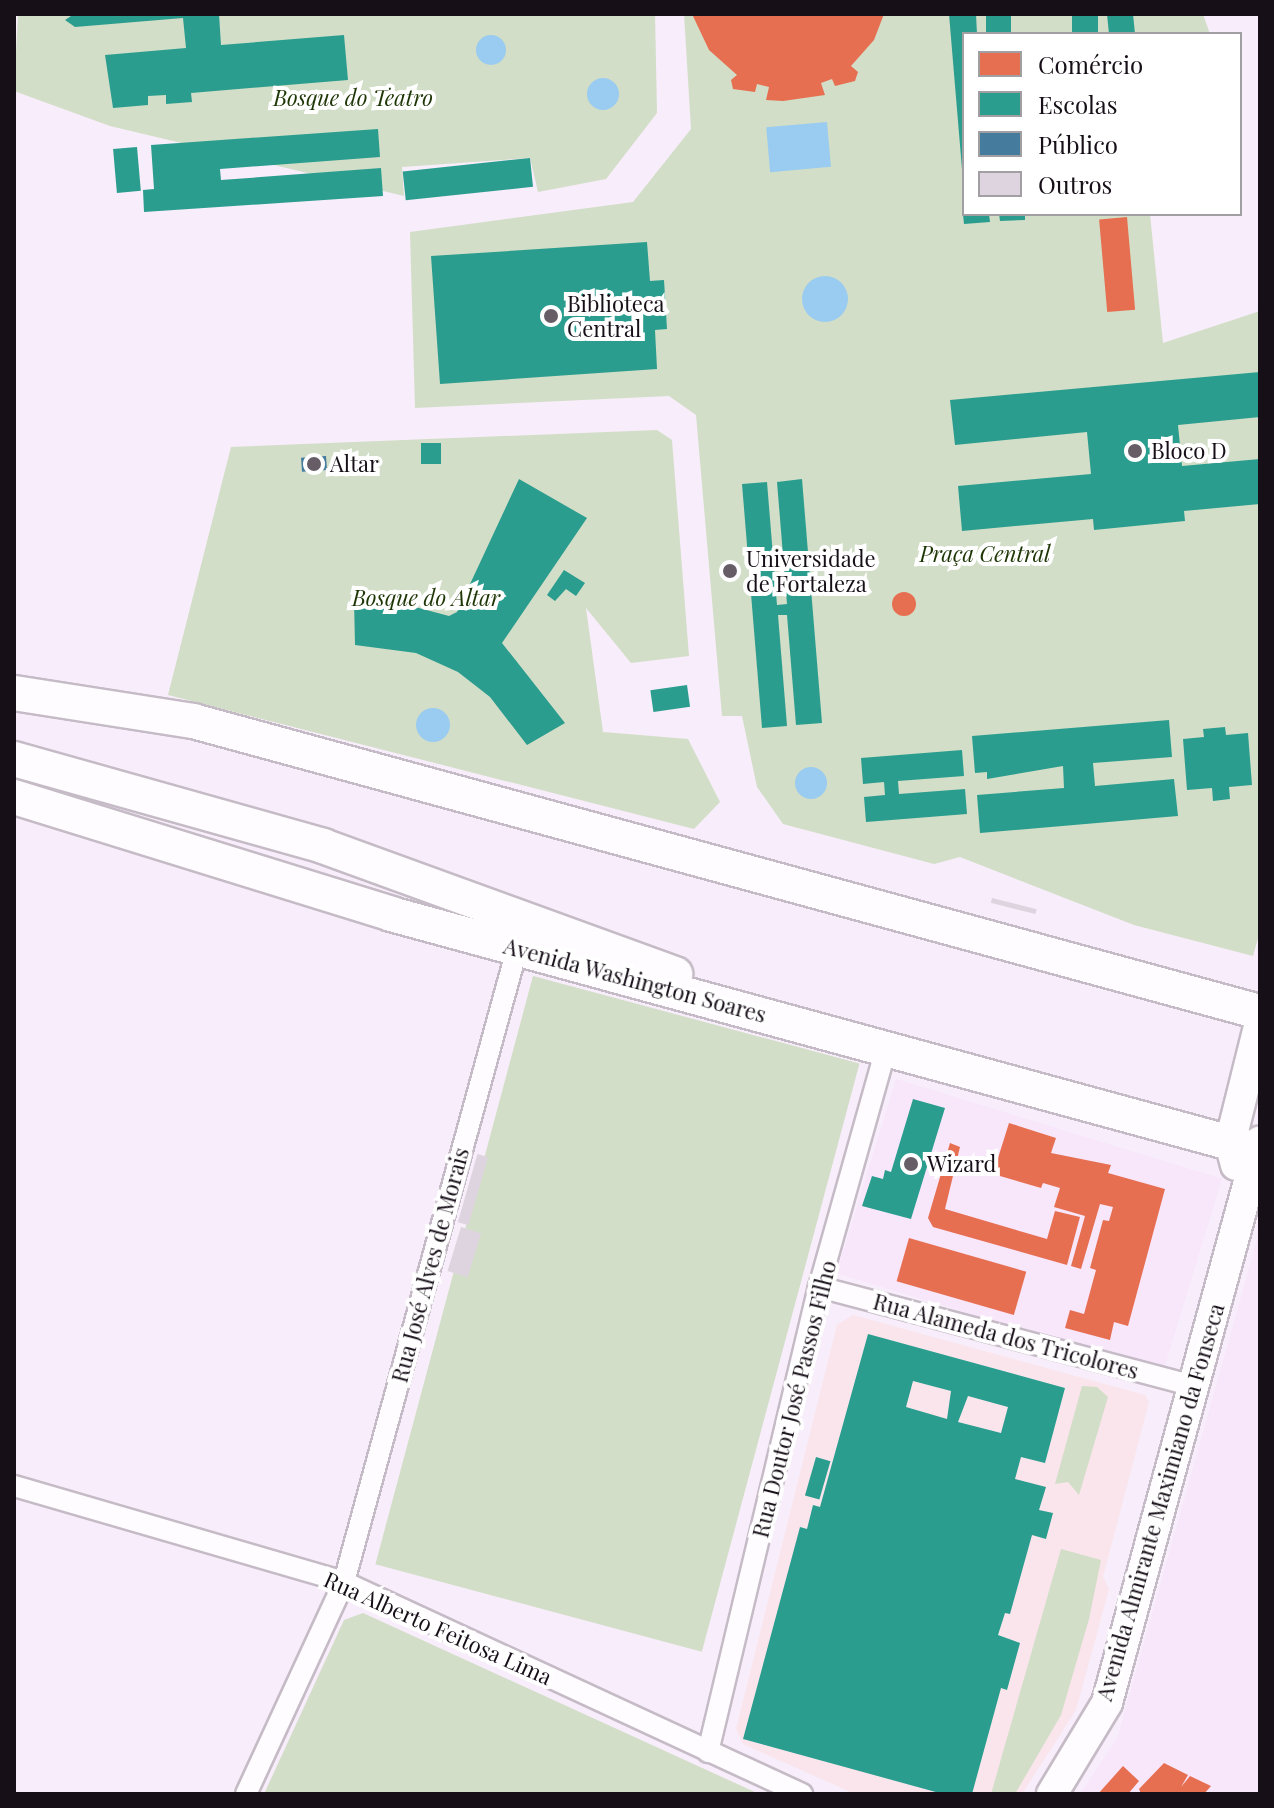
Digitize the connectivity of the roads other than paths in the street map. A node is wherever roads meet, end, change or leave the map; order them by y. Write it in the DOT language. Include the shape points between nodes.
graph roads {
  1 [pos="14,693"];
  2 [pos="14,759"];
  3 [pos="14,797"];
  4 [pos="517,949"];
  5 [pos="1260,1012"];
  6 [pos="778,1019"];
  7 [pos="1260,1023"];
  8 [pos="886,1048"];
  9 [pos="1252,1146"];
  10 [pos="819,1287"];
  11 [pos="1193,1386"];
  12 [pos="14,1486"];
  13 [pos="344,1582"];
  14 [pos="708,1752"];
  15 [pos="246,1794"];
  16 [pos="802,1794"];
  17 [pos="1052,1794"];
  1 -- 5 [label="highway" via="193,721"];
  2 -- 6 [label="highway" via="323,846 622,951"];
  3 -- 4 [label="highway, Avenida Washington Soares"];
  4 -- 6 [label="highway, Avenida Washington Soares"];
  4 -- 13 [label="street, Rua José Alves de Morais"];
  6 -- 8 [label="highway, Avenida Washington Soares"];
  7 -- 9 [label="main road, Avenida Almirante Maximiano da Fonseca"];
  8 -- 9 [label="highway, Avenida Washington Soares"];
  8 -- 10 [label="street, Rua Doutor José Passos Filho"];
  9 -- 11 [label="main road, Avenida Almirante Maximiano da Fonseca" via="1244,1199"];
  10 -- 11 [label="street, Rua Alameda dos Tricolores"];
  10 -- 14 [label="street, Rua Doutor José Passos Filho"];
  11 -- 17 [label="main road, Avenida Almirante Maximiano da Fonseca" via="1107,1703"];
  12 -- 13 [label="street, Rua Alberto Feitosa Lima"];
  13 -- 14 [label="street, Rua Alberto Feitosa Lima"];
  13 -- 15 [label="street, Rua José Alves de Morais"];
  14 -- 16 [label="street, Rua Alberto Feitosa Lima"];
}
